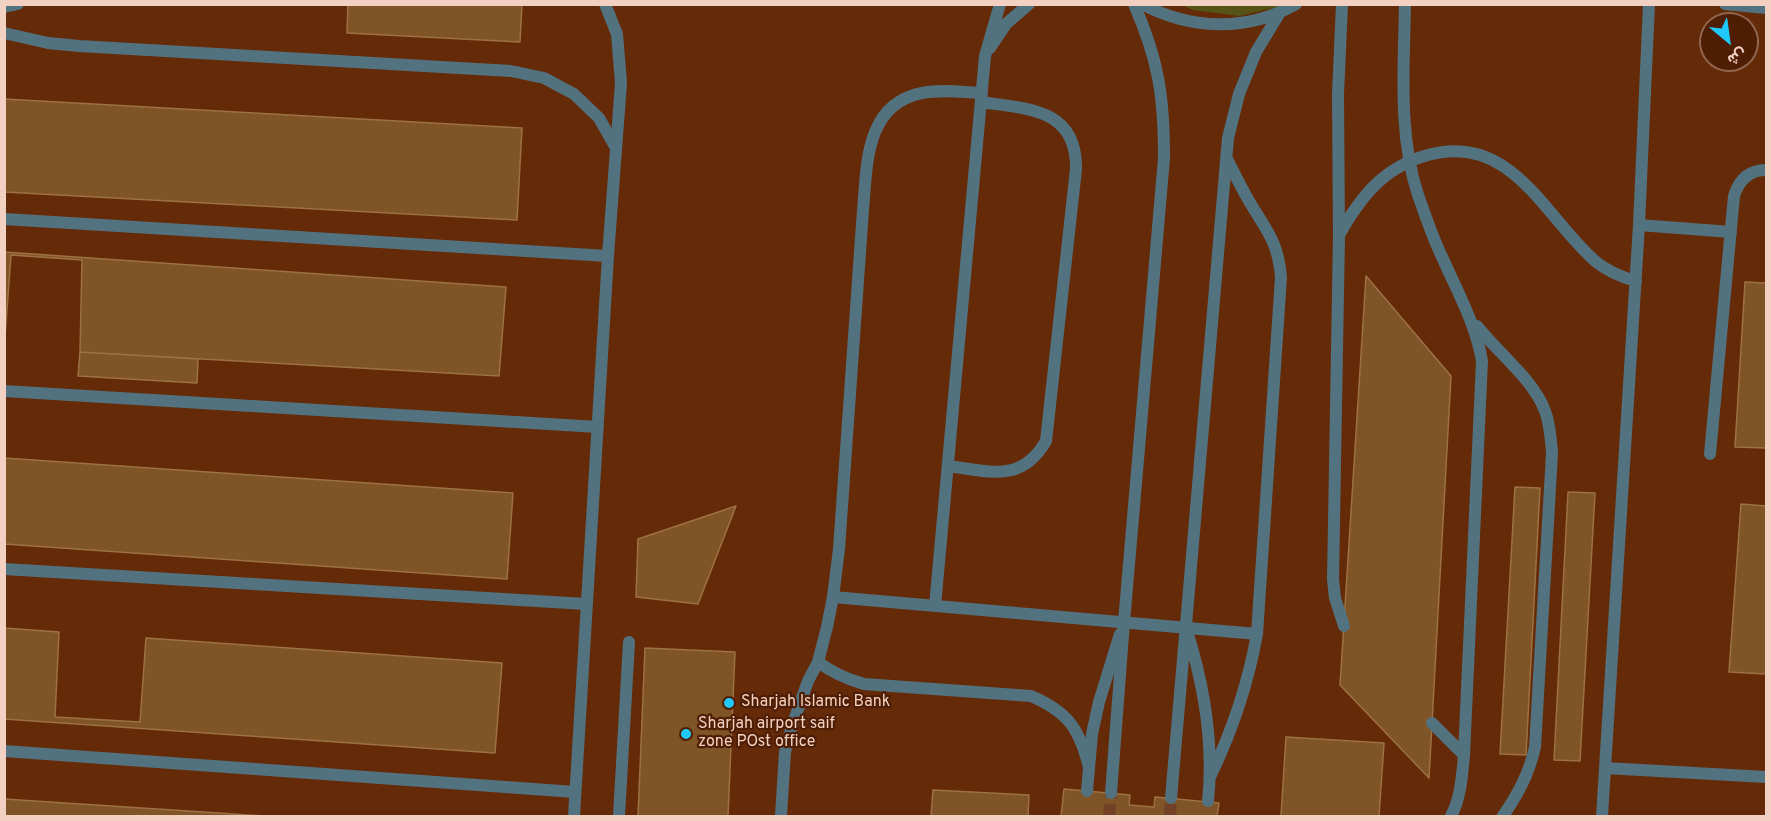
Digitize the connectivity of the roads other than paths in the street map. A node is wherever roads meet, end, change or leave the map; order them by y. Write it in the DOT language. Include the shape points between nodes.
graph roads {
  1 [pos="18,4"];
  2 [pos="605,4"];
  3 [pos="1000,4"];
  4 [pos="1029,4"];
  5 [pos="1134,4"];
  6 [pos="1142,4"];
  7 [pos="1296,4"];
  8 [pos="1342,4"];
  9 [pos="1405,4"];
  10 [pos="1649,4"];
  11 [pos="1725,4"];
  12 [pos="4,7"];
  13 [pos="1767,8"];
  14 [pos="1279,14"];
  15 [pos="4,33"];
  16 [pos="985,56"];
  17 [pos="981,98"];
  18 [pos="616,148"];
  19 [pos="1227,159"];
  20 [pos="1409,160"];
  21 [pos="1767,170"];
  22 [pos="4,219"];
  23 [pos="1640,225"];
  24 [pos="1731,232"];
  25 [pos="1338,236"];
  26 [pos="608,256"];
  27 [pos="1636,281"];
  28 [pos="1470,318"];
  29 [pos="4,391"];
  30 [pos="597,427"];
  31 [pos="1710,454"];
  32 [pos="948,466"];
  33 [pos="4,569"];
  34 [pos="833,597"];
  35 [pos="586,604"];
  36 [pos="935,606"];
  37 [pos="1124,622"];
  38 [pos="1344,626"];
  39 [pos="1186,627"];
  40 [pos="1257,634"];
  41 [pos="629,642"];
  42 [pos="818,662"];
  43 [pos="1432,723"];
  44 [pos="4,751"];
  45 [pos="1464,755"];
  46 [pos="1089,766"];
  47 [pos="1605,768"];
  48 [pos="1211,775"];
  49 [pos="1767,777"];
  50 [pos="1087,791"];
  51 [pos="575,792"];
  52 [pos="1111,794"];
  53 [pos="1171,798"];
  54 [pos="1208,801"];
  55 [pos="574,816"];
  56 [pos="619,816"];
  57 [pos="781,816"];
  58 [pos="1451,816"];
  59 [pos="1503,816"];
  60 [pos="1602,816"];
  1 -- 12 [label="street"];
  2 -- 18 [label="street" via="617,34 621,83"];
  3 -- 16 [label="street"];
  4 -- 16 [label="street" via="1006,24"];
  5 -- 37 [label="street" via="1159,76 1164,158"];
  6 -- 14 [label="street" via="1189,22 1219,26"];
  7 -- 14 [label="street"];
  8 -- 25 [label="street"];
  9 -- 20 [label="street" via="1404,104"];
  10 -- 23 [label="street"];
  11 -- 13 [label="street"];
  14 -- 19 [label="street" via="1256,52 1239,94"];
  15 -- 18 [label="street" via="79,46 511,71 544,78 574,94 599,118"];
  16 -- 17 [label="street"];
  17 -- 32 [label="street"];
  17 -- 32 [label="street" via="1051,116 1071,139 1076,169 1046,441 1026,466 1011,472"];
  17 -- 34 [label="street" via="942,91 921,93 884,114 873,133 863,210"];
  18 -- 26 [label="street"];
  19 -- 39 [label="street"];
  19 -- 40 [label="street" via="1273,238 1281,277"];
  20 -- 25 [label="street" via="1380,179 1356,205"];
  20 -- 27 [label="street" via="1443,151 1477,154 1509,168 1595,261"];
  20 -- 28 [label="street" via="1429,225"];
  21 -- 24 [label="street" via="1751,173 1737,187"];
  22 -- 26 [label="street"];
  23 -- 24 [label="street"];
  23 -- 27 [label="street"];
  24 -- 31 [label="street"];
  25 -- 38 [label="street" via="1333,579"];
  26 -- 30 [label="street"];
  27 -- 47 [label="street"];
  28 -- 45 [label="street" via="1479,339 1482,384"];
  28 -- 59 [label="street" via="1535,392 1551,432 1535,747 1526,779"];
  29 -- 30 [label="street"];
  30 -- 35 [label="street"];
  32 -- 36 [label="street"];
  33 -- 35 [label="street"];
  34 -- 36 [label="street"];
  34 -- 42 [label="street"];
  35 -- 51 [label="street"];
  36 -- 37 [label="street"];
  37 -- 39 [label="street"];
  37 -- 46 [label="street" via="1099,702"];
  37 -- 52 [label="street"];
  39 -- 40 [label="street"];
  39 -- 48 [label="street" via="1206,706"];
  39 -- 53 [label="street"];
  40 -- 48 [label="street" via="1240,706"];
  41 -- 56 [label="street"];
  42 -- 46 [label="street" via="847,680 864,684 1031,696 1068,719 1083,741"];
  42 -- 57 [label="street" via="785,752"];
  43 -- 45 [label="street"];
  44 -- 51 [label="street"];
  45 -- 58 [label="street" via="1462,782"];
  46 -- 50 [label="street"];
  47 -- 49 [label="street"];
  47 -- 60 [label="street"];
  48 -- 54 [label="street"];
  51 -- 55 [label="street"];
}
